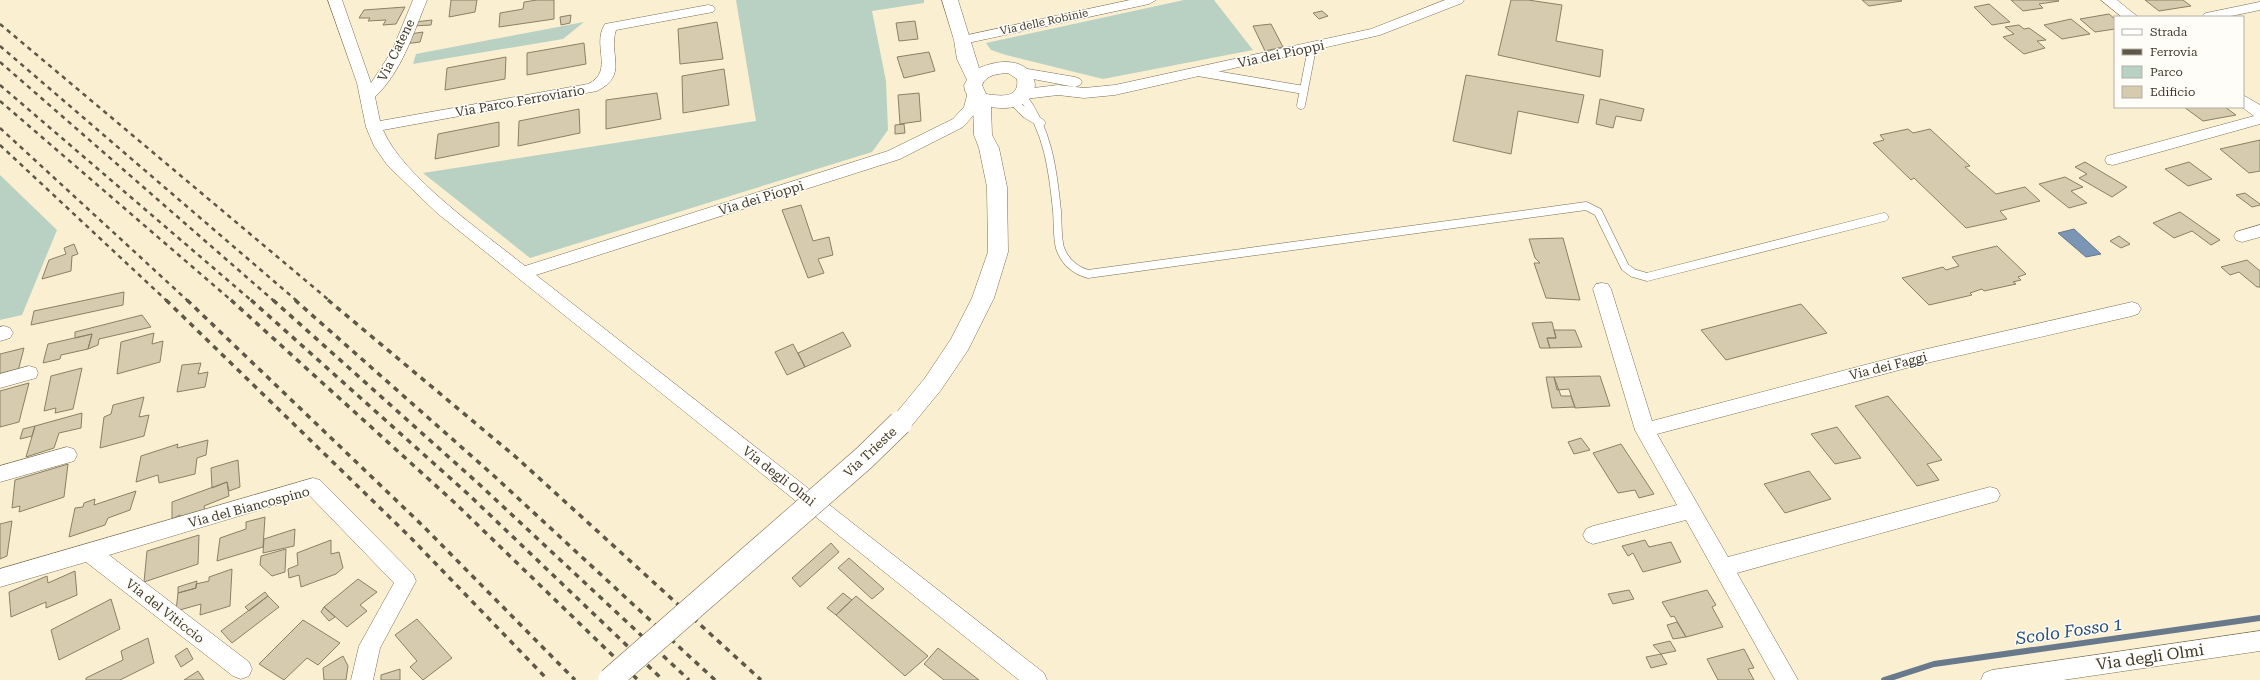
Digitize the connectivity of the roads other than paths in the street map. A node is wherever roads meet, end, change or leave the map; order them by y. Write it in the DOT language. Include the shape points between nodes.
graph roads {
  1 [pos="335,0"];
  2 [pos="420,0"];
  3 [pos="950,0"];
  4 [pos="1149,0"];
  5 [pos="1457,0"];
  6 [pos="2108,0"];
  7 [pos="2260,6"];
  8 [pos="708,10"];
  9 [pos="2130,16"];
  10 [pos="2212,16"];
  11 [pos="963,40"];
  12 [pos="1312,48"];
  13 [pos="1003,67"];
  14 [pos="1198,72"];
  15 [pos="1022,73"];
  16 [pos="976,90"];
  17 [pos="1304,90"];
  18 [pos="1102,91"];
  19 [pos="367,96"];
  20 [pos="1017,98"];
  21 [pos="2244,101"];
  22 [pos="1301,105"];
  23 [pos="2260,113"];
  24 [pos="2260,119"];
  25 [pos="374,127"];
  26 [pos="988,139"];
  27 [pos="2113,160"];
  28 [pos="1884,217"];
  29 [pos="2260,230"];
  30 [pos="2242,236"];
  31 [pos="522,273"];
  32 [pos="1602,289"];
  33 [pos="2132,310"];
  34 [pos="29,373"];
  35 [pos="0,381"];
  36 [pos="1645,430"];
  37 [pos="67,455"];
  38 [pos="0,474"];
  39 [pos="1990,495"];
  40 [pos="1691,510"];
  41 [pos="1593,535"];
  42 [pos="89,552"];
  43 [pos="1724,567"];
  44 [pos="0,578"];
  45 [pos="2260,641"];
  46 [pos="241,669"];
  47 [pos="362,680"];
  48 [pos="610,680"];
  49 [pos="1036,680"];
  50 [pos="1787,680"];
  51 [pos="1992,680"];
  1 -- 19 [label="street"];
  2 -- 19 [label="street, Via Catene" via="389,70 378,87"];
  3 -- 11 [label="street, Via Trieste"];
  4 -- 11 [label="street, Via delle Robinie"];
  5 -- 12 [label="street, Via dei Pioppi" via="1375,32"];
  6 -- 9 [label="street"];
  7 -- 10 [label="lane"];
  8 -- 25 [label="street, Via Parco Ferroviario" via="610,28 607,36 609,72 602,82 592,88"];
  11 -- 13 [label="street" via="991,62"];
  11 -- 16 [label="street, Via Trieste"];
  12 -- 14 [label="street, Via dei Pioppi"];
  12 -- 17 [label="lane"];
  13 -- 15 [label="street"];
  13 -- 16 [label="street" via="986,71"];
  14 -- 17 [label="lane"];
  14 -- 18 [label="street, Via dei Pioppi"];
  15 -- 18 [label="street, Via dei Pioppi" via="1075,82"];
  15 -- 20 [label="street" via="1029,86"];
  16 -- 20 [label="street" via="994,103"];
  16 -- 26 [label="street, Via Trieste"];
  16 -- 31 [label="street, Via dei Pioppi" via="971,109 958,123 894,155"];
  17 -- 22 [label="lane"];
  18 -- 20 [label="street, Via dei Pioppi" via="1084,93 1058,90"];
  19 -- 25 [label="street"];
  20 -- 26 [label="street, Via Trieste" via="996,118"];
  20 -- 28 [label="lane" via="1026,114 1041,124 1047,140 1060,247 1068,264 1076,271 1088,274 1586,206 1598,212 1627,269 1647,277"];
  21 -- 23 [label="street"];
  24 -- 27 [label="street"];
  25 -- 31 [label="street" via="382,146 394,162 443,209"];
  26 -- 48 [label="street, Via Trieste, bridge" via="997,187 998,252 983,298 960,344 933,384 900,423 858,463"];
  29 -- 30 [label="street"];
  31 -- 49 [label="street, Via degli Olmi"];
  32 -- 36 [label="street"];
  33 -- 36 [label="street, Via dei Faggi" via="1918,358"];
  34 -- 35 [label="street"];
  36 -- 40 [label="street"];
  37 -- 38 [label="street"];
  39 -- 43 [label="street"];
  40 -- 41 [label="street"];
  40 -- 43 [label="street"];
  42 -- 44 [label="street, Via del Biancospino"];
  42 -- 46 [label="street, Via del Viticcio"];
  42 -- 47 [label="street, Via del Biancospino" via="313,486 406,580 370,646"];
  43 -- 50 [label="street"];
  45 -- 51 [label="street, Via degli Olmi"];
}
